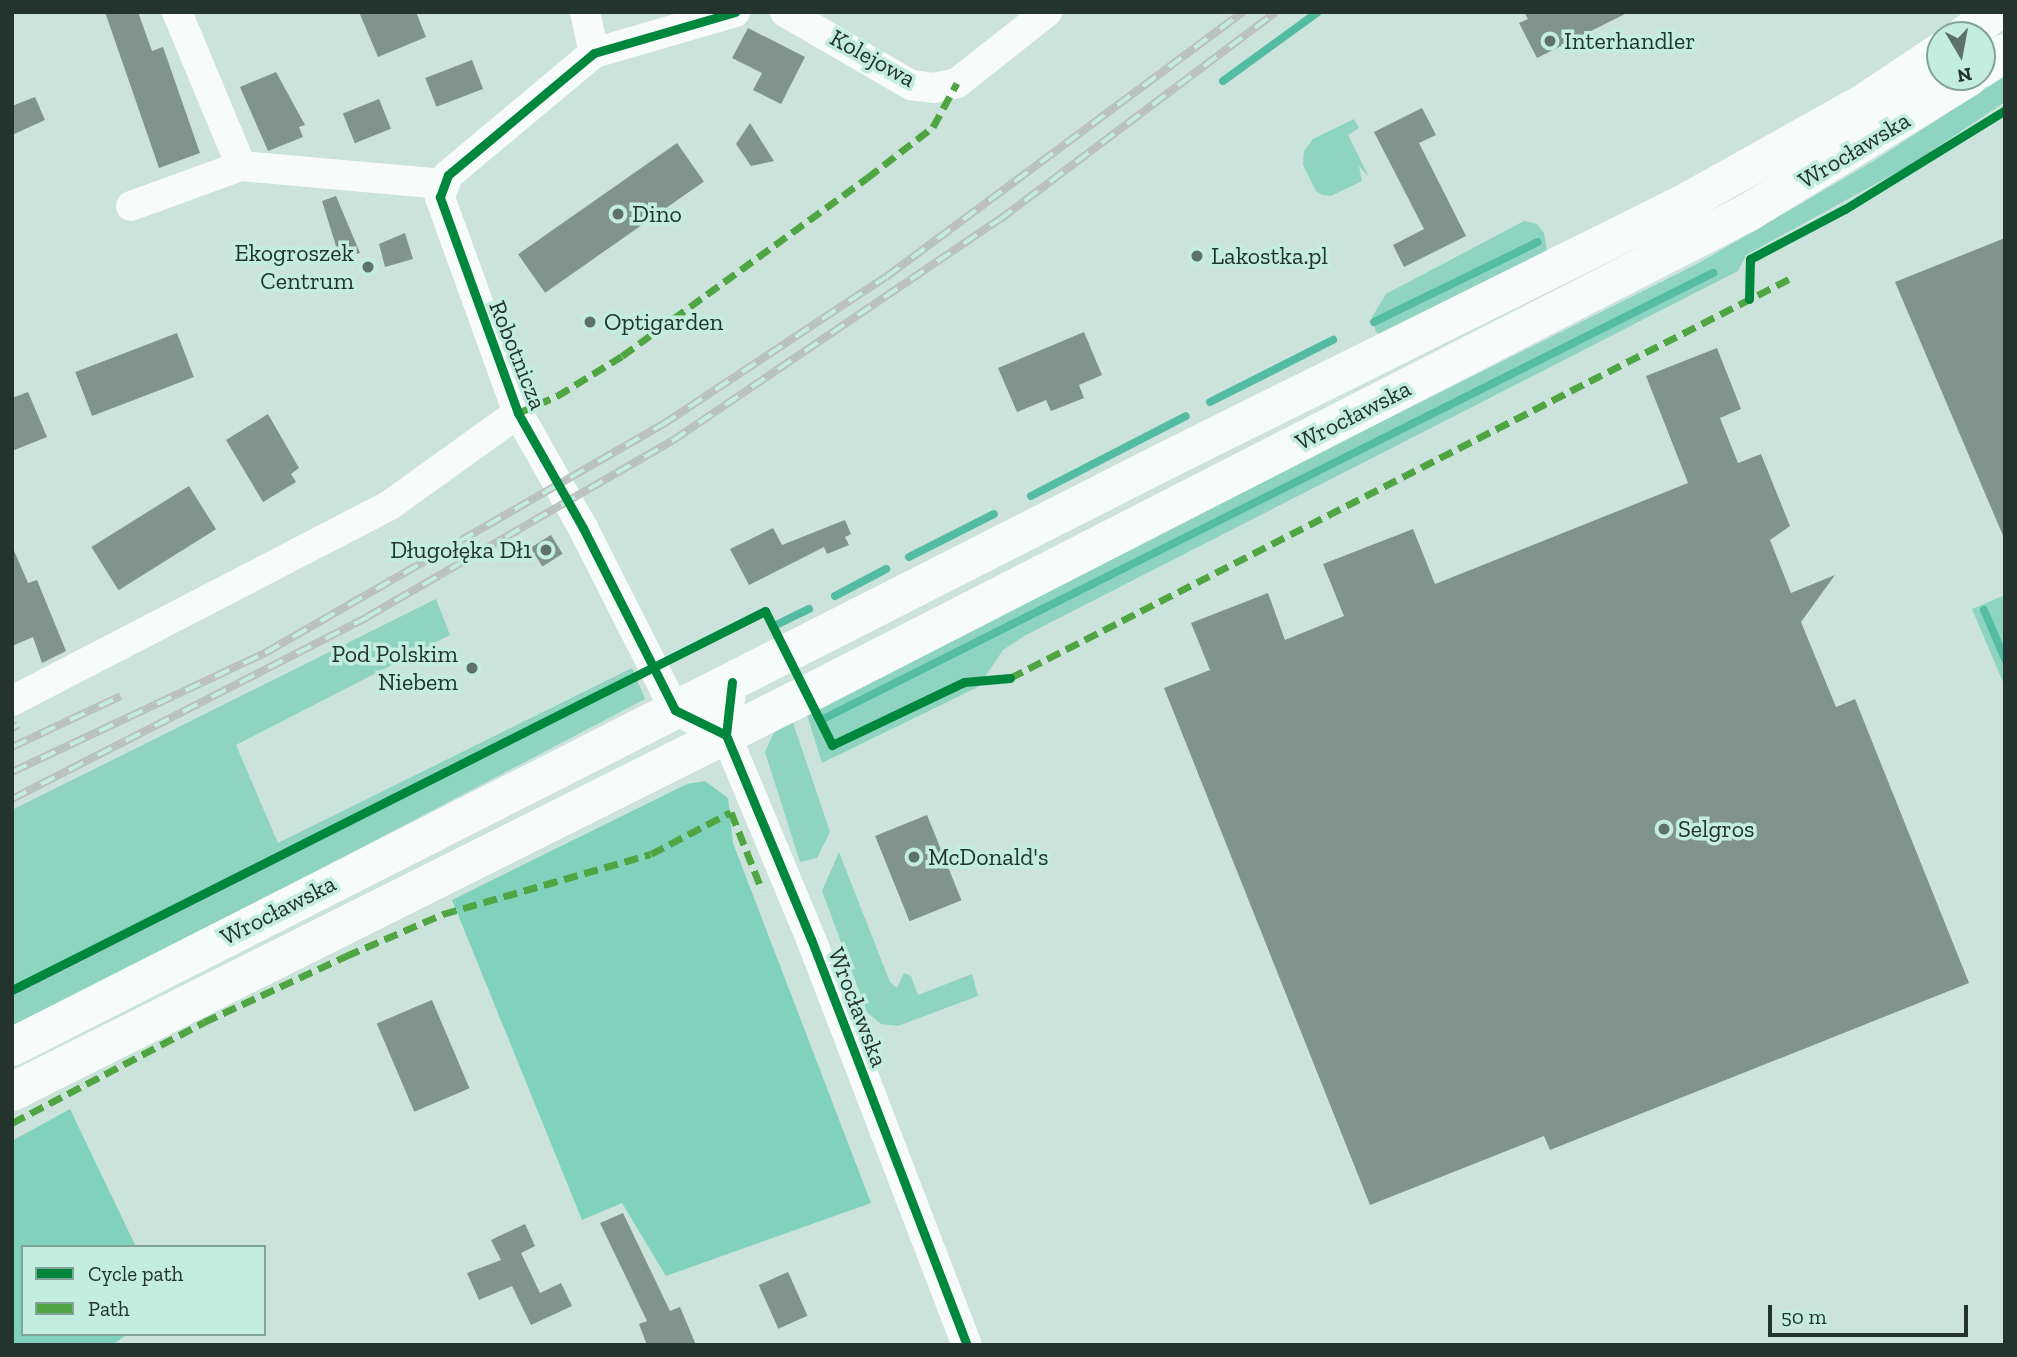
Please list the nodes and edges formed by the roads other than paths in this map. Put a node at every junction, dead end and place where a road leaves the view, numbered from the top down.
1 (177, 12) edge
2 (585, 12) edge
3 (735, 12) edge
4 (1047, 12) edge
5 (794, 15) edge
6 (594, 53) junction
7 (1926, 61) edge
8 (1946, 91) edge
9 (241, 166) junction
10 (443, 184) junction
11 (131, 206) dead end
12 (517, 413) junction
13 (732, 682) junction
14 (12, 701) edge
15 (675, 710) junction
16 (726, 734) junction
17 (12, 1047) edge
18 (12, 1092) edge
19 (967, 1345) edge

1 - 9 street
2 - 6 street
3 - 6 street
4 - 5 street, Kolejowa
6 - 10 street
7 - 13 main road, Wrocławska
8 - 16 main road, Wrocławska
9 - 10 street
9 - 11 street
10 - 12 street, Robotnicza
12 - 14 street
12 - 15 street, Robotnicza
13 - 15 main road, Wrocławska
13 - 16 street, Wrocławska
15 - 16 street
15 - 17 main road, Wrocławska
16 - 18 main road, Wrocławska
16 - 19 street, Wrocławska

